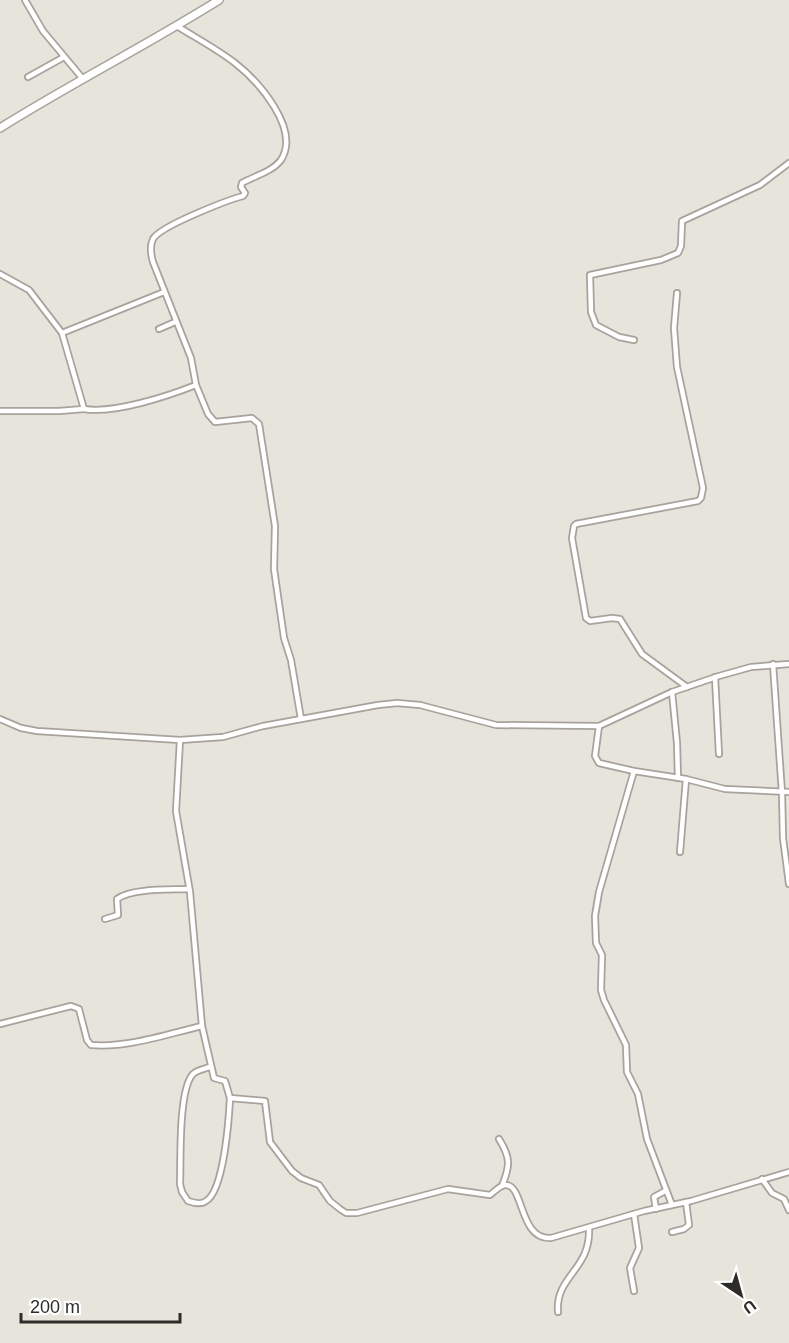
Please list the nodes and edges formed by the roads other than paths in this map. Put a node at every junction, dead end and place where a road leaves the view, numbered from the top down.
1 (25, 0) edge
2 (219, 0) edge
3 (177, 26) junction
4 (64, 57) junction
5 (28, 77) dead end
6 (83, 79) junction
7 (0, 128) edge
8 (789, 163) edge
9 (0, 274) edge
10 (164, 292) junction
11 (677, 293) dead end
12 (175, 322) junction
13 (159, 329) dead end
14 (62, 333) junction
15 (634, 340) dead end
16 (196, 385) junction
17 (84, 409) junction
18 (0, 411) edge
19 (773, 664) junction
20 (789, 664) edge
21 (715, 677) junction
22 (687, 687) junction
23 (672, 692) junction
24 (0, 719) edge
25 (301, 719) junction
26 (599, 726) junction
27 (180, 740) junction
28 (719, 754) dead end
29 (634, 771) junction
30 (678, 778) junction
31 (686, 779) junction
32 (789, 792) edge
33 (783, 793) junction
34 (680, 852) dead end
35 (789, 884) edge
36 (189, 889) junction
37 (105, 919) dead end
38 (0, 1024) edge
39 (202, 1026) junction
40 (210, 1067) junction
41 (230, 1098) junction
42 (498, 1139) dead end
43 (789, 1172) edge
44 (762, 1179) junction
45 (502, 1186) junction
46 (665, 1191) junction
47 (686, 1202) junction
48 (672, 1205) junction
49 (656, 1209) junction
50 (789, 1210) edge
51 (634, 1214) junction
52 (589, 1228) junction
53 (672, 1232) dead end
54 (634, 1291) dead end
55 (558, 1312) dead end

1 - 4 street
2 - 3 main road
3 - 6 main road
3 - 10 street
4 - 5 street
4 - 6 street
6 - 7 main road
8 - 15 street
9 - 14 street
10 - 12 street
10 - 14 street
11 - 22 street
12 - 13 street
12 - 16 street
14 - 17 street
16 - 17 street
16 - 25 street
17 - 18 street
19 - 20 street
19 - 21 street
19 - 33 street
21 - 22 street
21 - 28 street
22 - 23 street
23 - 26 street
23 - 30 street
24 - 27 street
25 - 26 street
25 - 27 street
26 - 29 street
27 - 36 street
29 - 30 street
29 - 46 street
30 - 31 street
31 - 33 street
31 - 34 street
32 - 33 street
33 - 35 street
36 - 37 street
36 - 39 street
38 - 39 street
39 - 40 street
40 - 41 street
40 - 41 street
41 - 45 street
42 - 45 street
43 - 44 street
44 - 47 street
44 - 50 street
45 - 52 street
46 - 48 street
46 - 49 street
47 - 48 street
47 - 53 street
48 - 49 street
49 - 51 street
51 - 52 street
51 - 54 street
52 - 55 street

